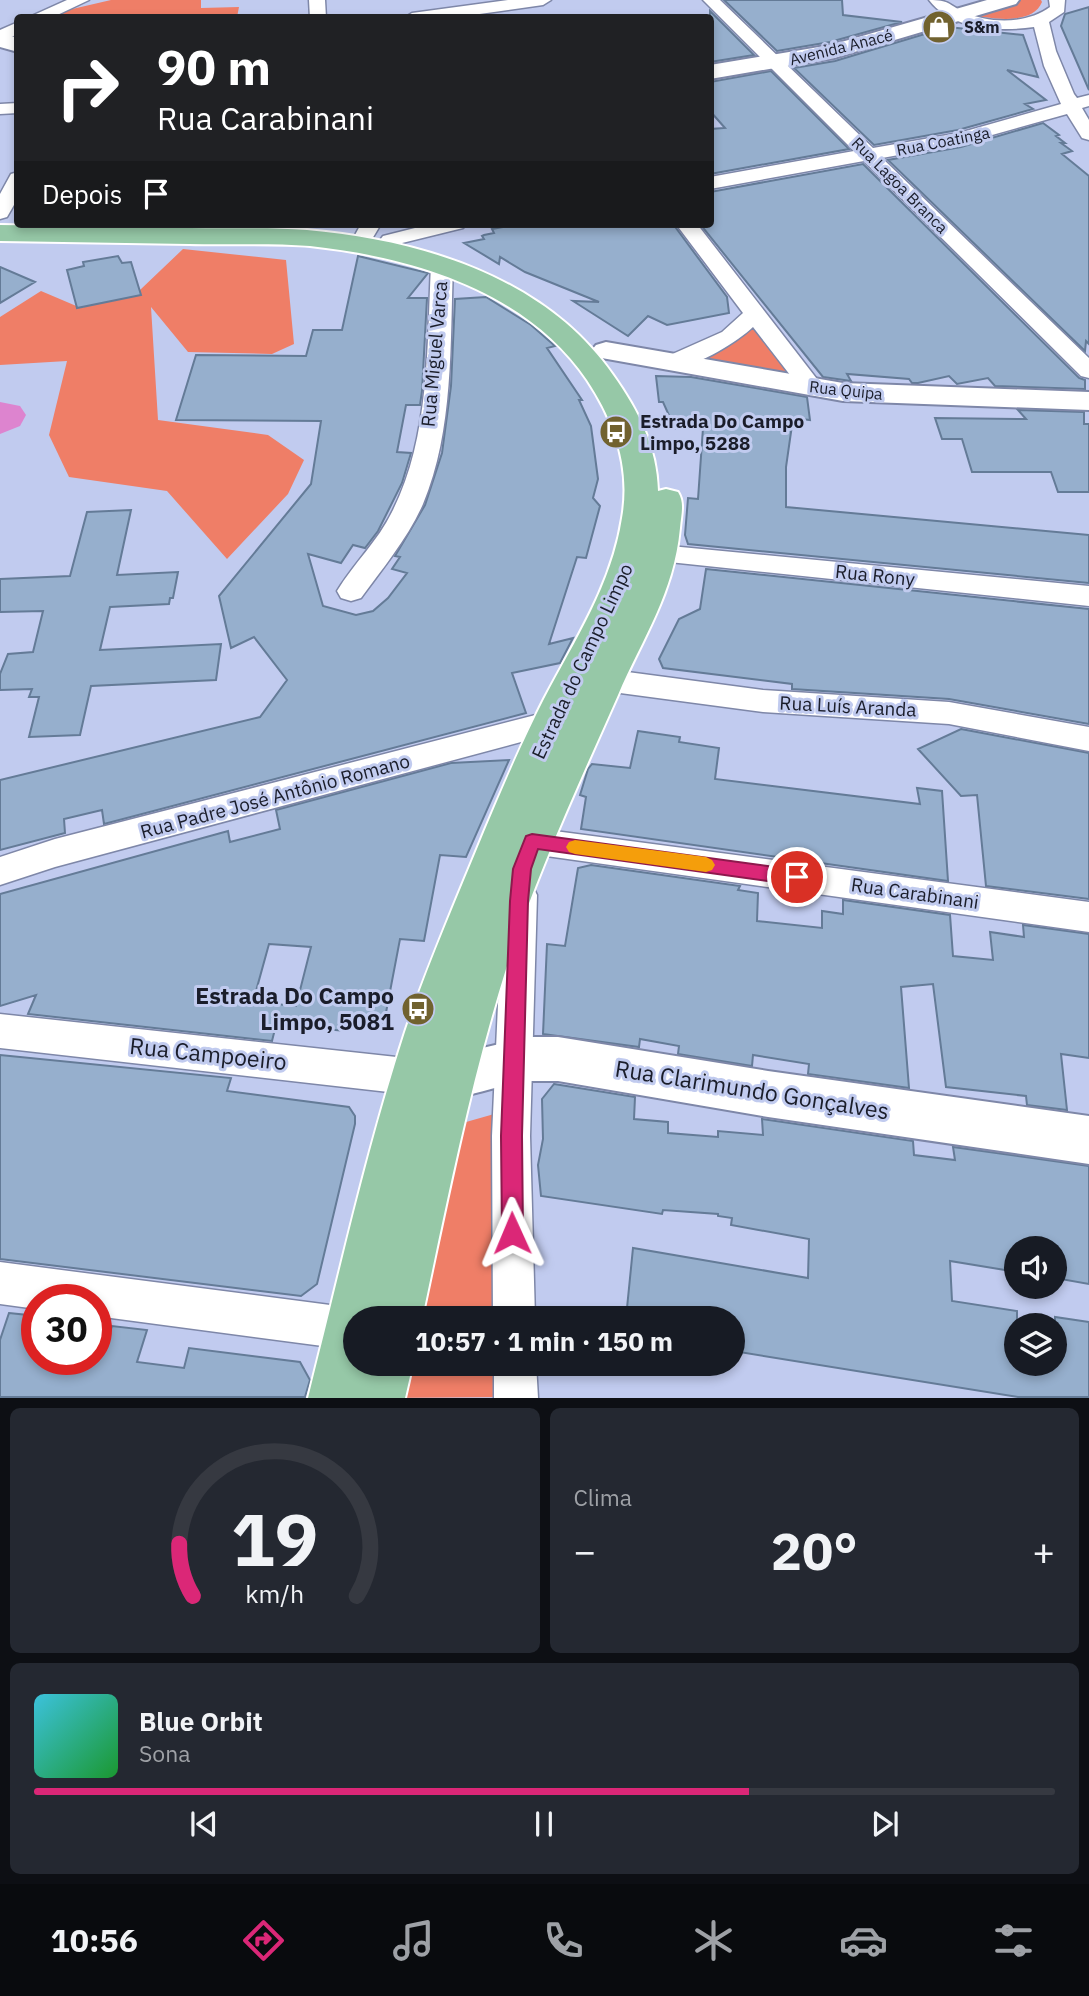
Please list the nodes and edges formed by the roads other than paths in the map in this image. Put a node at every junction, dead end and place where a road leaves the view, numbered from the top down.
1 (81, 0) edge
2 (543, 0) edge
3 (711, 0) edge
4 (988, 0) edge
5 (1009, 0) edge
6 (1057, 0) edge
7 (948, 9) edge
8 (526, 10) edge
9 (45, 14) edge
10 (469, 14) edge
11 (1041, 22) junction
12 (1015, 24) junction
13 (1044, 45) junction
14 (771, 59) junction
15 (714, 63) edge
16 (714, 71) edge
17 (1080, 103) edge
18 (1089, 134) edge
19 (869, 155) junction
20 (714, 182) edge
21 (14, 186) edge
22 (0, 213) edge
23 (308, 228) edge
24 (420, 228) edge
25 (689, 228) edge
26 (0, 233) edge
27 (375, 233) edge
28 (442, 265) junction
29 (755, 313) junction
30 (606, 351) junction
31 (677, 361) junction
32 (1089, 371) edge
33 (812, 388) junction
34 (1089, 401) edge
35 (660, 554) junction
36 (351, 591) dead end
37 (1089, 596) edge
38 (605, 680) junction
39 (551, 723) junction
40 (1089, 739) edge
41 (527, 855) junction
42 (0, 871) edge
43 (1089, 917) edge
44 (0, 1031) edge
45 (513, 1063) junction
46 (433, 1077) junction
47 (1089, 1140) edge
48 (0, 1283) edge
49 (375, 1306) edge
50 (514, 1306) edge
51 (343, 1327) edge
52 (347, 1376) edge
53 (374, 1376) edge
54 (515, 1376) edge
55 (336, 1398) edge
56 (377, 1398) edge
57 (516, 1398) edge

1 - 9 street
2 - 8 street
3 - 14 street, Rua Lagoa Branca
4 - 7 street, Avenida Anacé
5 - 7 street, Avenida Anacé
6 - 11 street
7 - 12 street
7 - 14 street, Avenida Anacé
8 - 10 street
11 - 12 street
11 - 13 street
12 - 13 street
13 - 17 street
14 - 15 street, Avenida Anacé
14 - 16 street, Avenida Anacé
14 - 19 street, Rua Lagoa Branca
17 - 18 street
17 - 19 street, Rua Coatinga
19 - 20 street, Rua Coatinga
19 - 32 street, Rua Lagoa Branca
21 - 22 street
23 - 27 main road, Estrada do Campo Limpo
24 - 27 street
25 - 29 street
26 - 28 main road, Estrada do Campo Limpo
27 - 30 main road, Estrada do Campo Limpo
28 - 36 street, Rua Miguel Varca
28 - 39 main road, Estrada do Campo Limpo
29 - 31 street
29 - 33 street
30 - 31 street, Rua Quipa
30 - 35 main road, Estrada do Campo Limpo
31 - 33 street, Rua Quipa
33 - 34 street, Rua Quipa
35 - 37 street, Rua Rony
35 - 38 main road, Estrada do Campo Limpo
38 - 40 street, Rua Luís Aranda
38 - 41 main road, Estrada do Campo Limpo
39 - 42 street, Rua Padre José Antônio Romano
39 - 46 main road, Estrada do Campo Limpo
41 - 43 street, Rua Carabinani
41 - 45 street
41 - 46 main road, Estrada do Campo Limpo
44 - 46 street, Rua Campoeiro
45 - 46 street, Rua Clarimundo Gonçalves
45 - 47 street, Rua Clarimundo Gonçalves
45 - 50 street
46 - 49 main road, Estrada do Campo Limpo
48 - 51 street
52 - 55 main road, Estrada do Campo Limpo
53 - 56 main road, Estrada do Campo Limpo
54 - 57 street

